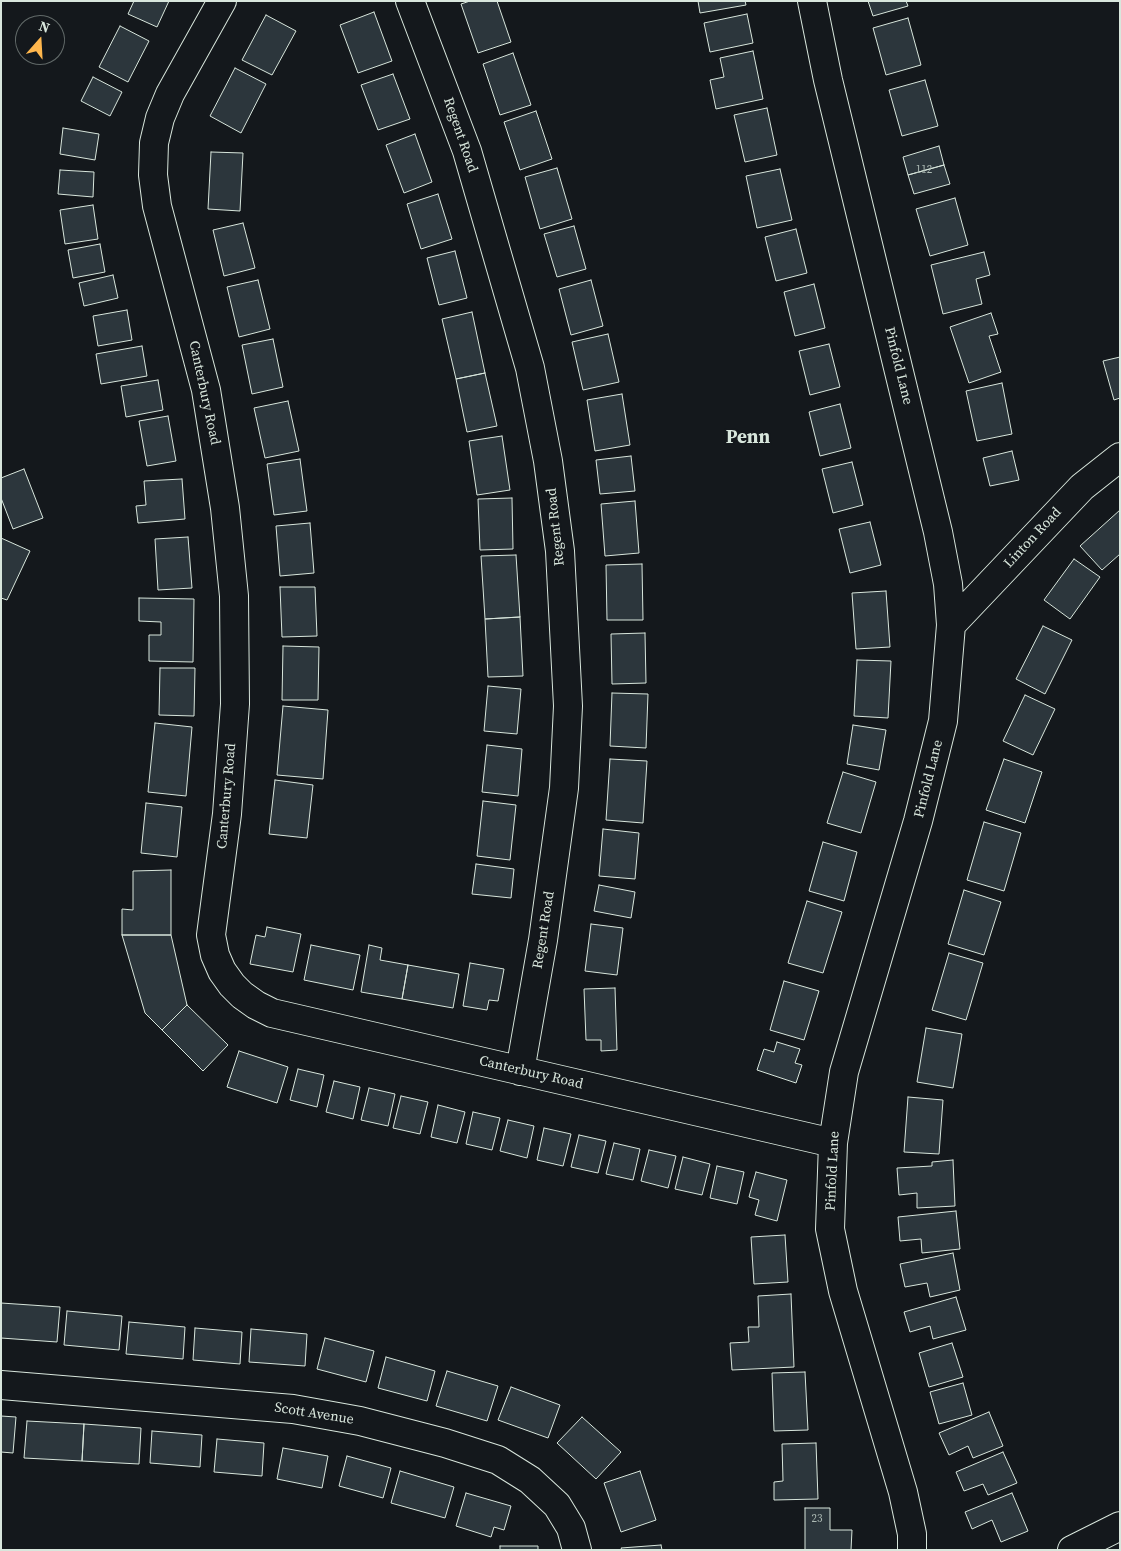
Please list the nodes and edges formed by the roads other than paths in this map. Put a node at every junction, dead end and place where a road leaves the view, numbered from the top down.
1 (222, 1) edge
2 (410, 1) edge
3 (812, 1) edge
4 (1120, 457) edge
5 (951, 625) junction
6 (520, 1071) junction
7 (833, 1143) junction
8 (1, 1386) edge
9 (1120, 1526) edge
10 (576, 1550) edge
11 (912, 1550) edge
12 (1072, 1550) edge

1 - 6 street, Canterbury Road
2 - 6 street, Regent Road
3 - 5 street, Pinfold Lane
4 - 5 street, Linton Road
5 - 7 street, Pinfold Lane
6 - 7 street, Canterbury Road
7 - 11 street, Pinfold Lane
8 - 10 street, Scott Avenue
9 - 12 street

